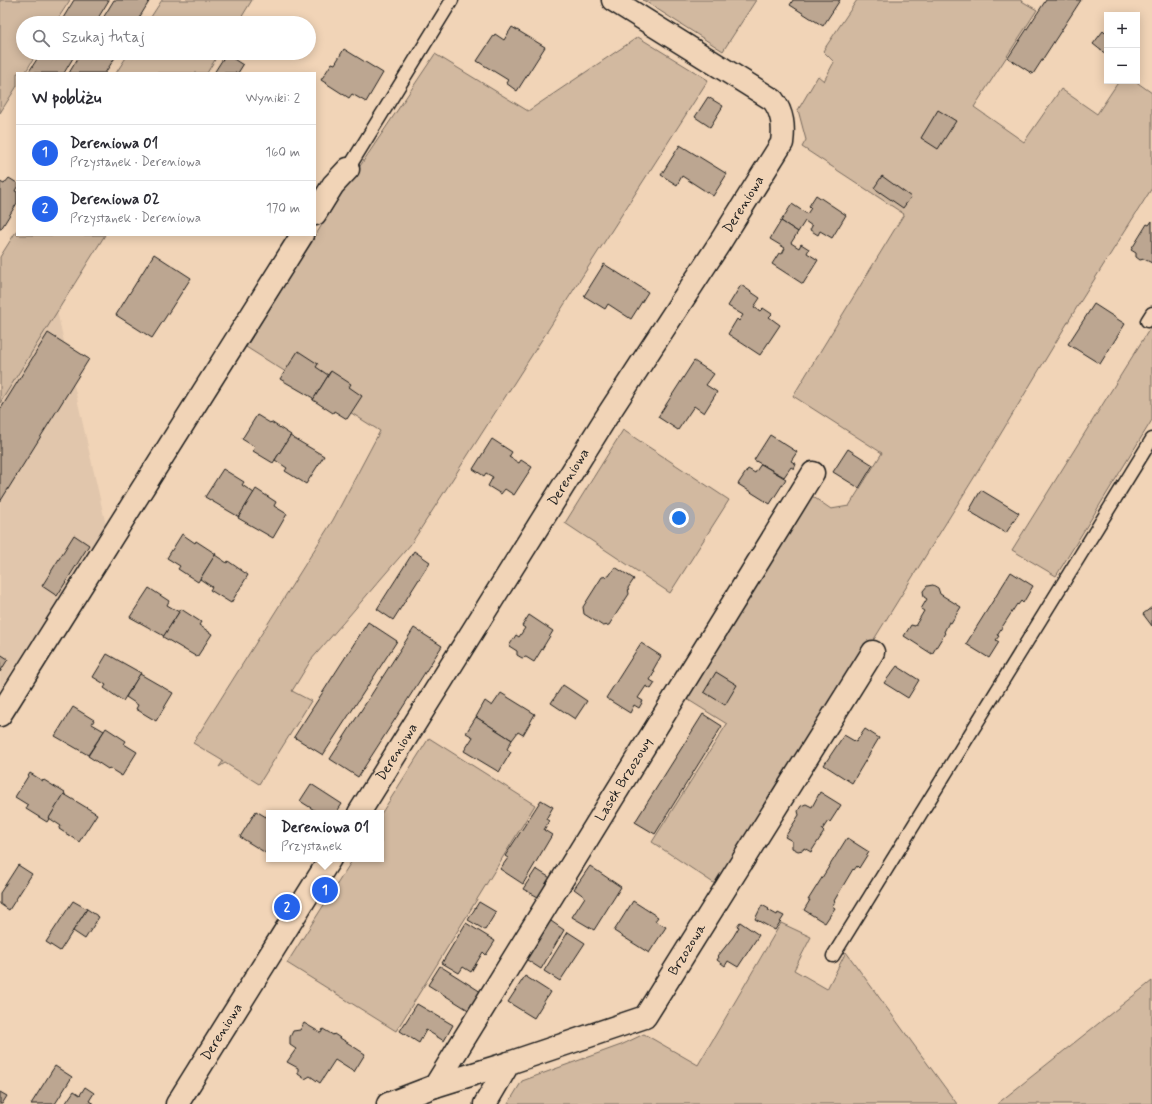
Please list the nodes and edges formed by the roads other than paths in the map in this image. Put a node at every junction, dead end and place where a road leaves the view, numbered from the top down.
1 (452, 0) edge
2 (614, 0) edge
3 (348, 169) joint
4 (316, 212) edge
5 (301, 236) edge
6 (1152, 439) edge
7 (813, 473) dead end
8 (873, 652) dead end
9 (0, 715) edge
10 (361, 810) edge
11 (328, 862) edge
12 (833, 956) dead end
13 (509, 1063) junction
14 (435, 1086) junction
15 (177, 1104) edge
16 (388, 1104) edge
17 (485, 1104) edge

1 - 3 lane
2 - 10 street, Dereniowa
3 - 4 street
5 - 9 street
6 - 12 lane
7 - 14 street, Lasek Brzozowy
8 - 13 street, Brzozowa
11 - 15 street, Dereniowa
13 - 14 street, Brzozowa
13 - 17 street
14 - 16 street, Brzozowa

